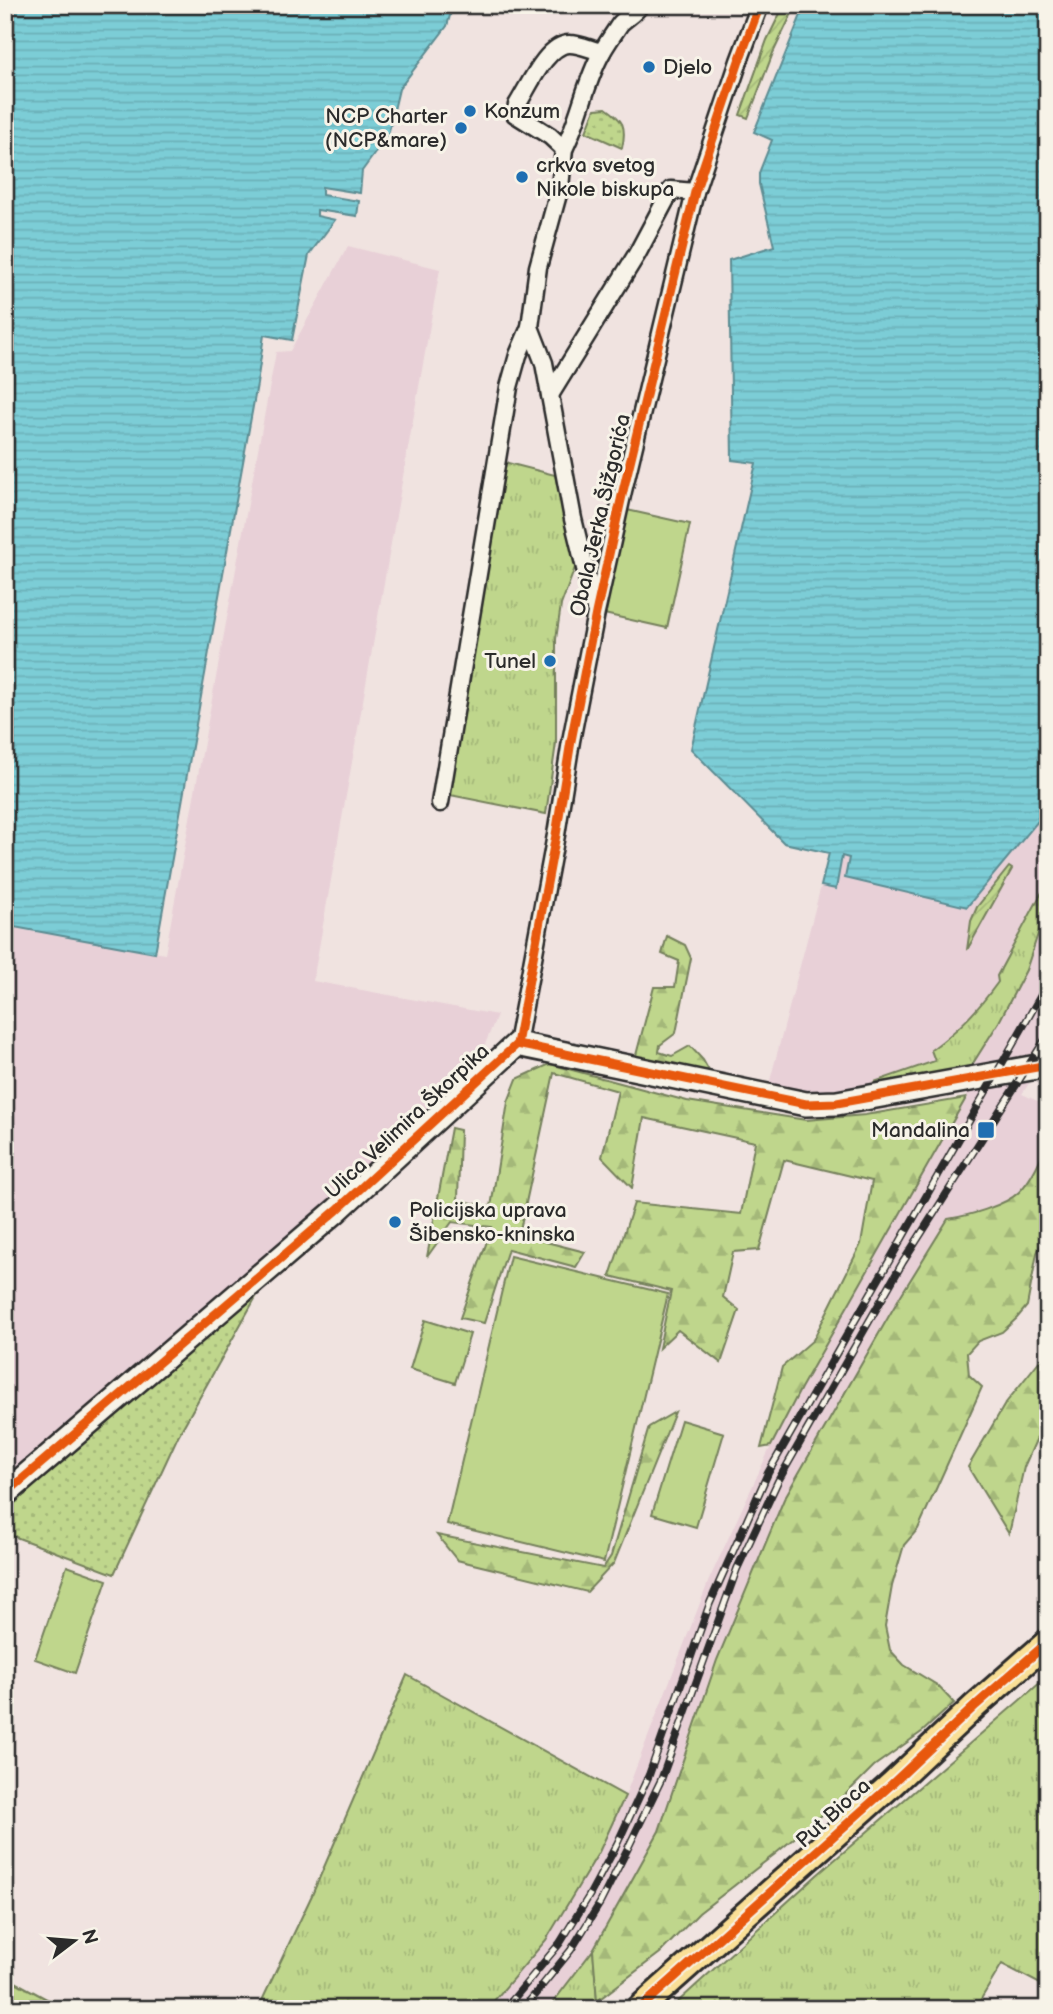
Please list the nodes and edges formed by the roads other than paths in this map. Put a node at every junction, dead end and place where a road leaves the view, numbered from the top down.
1 (639, 5) edge
2 (761, 5) edge
3 (602, 52) junction
4 (564, 149) junction
5 (695, 192) junction
6 (530, 327) junction
7 (550, 395) junction
8 (596, 613) junction
9 (440, 803) dead end
10 (517, 1044) junction
11 (1048, 1065) edge
12 (5, 1494) edge
13 (1048, 1642) edge
14 (639, 2009) edge

1 - 3 street
2 - 5 street, Obala Jerka Šižgorića
3 - 4 street
3 - 4 street
4 - 6 street
5 - 7 street
5 - 8 street, Obala Jerka Šižgorića
6 - 7 street
6 - 9 street
7 - 8 street
8 - 10 street, Obala Jerka Šižgorića
10 - 11 street, Ulica Velimira Škorpika
10 - 12 street, Ulica Velimira Škorpika
13 - 14 main road, Put Bioca

